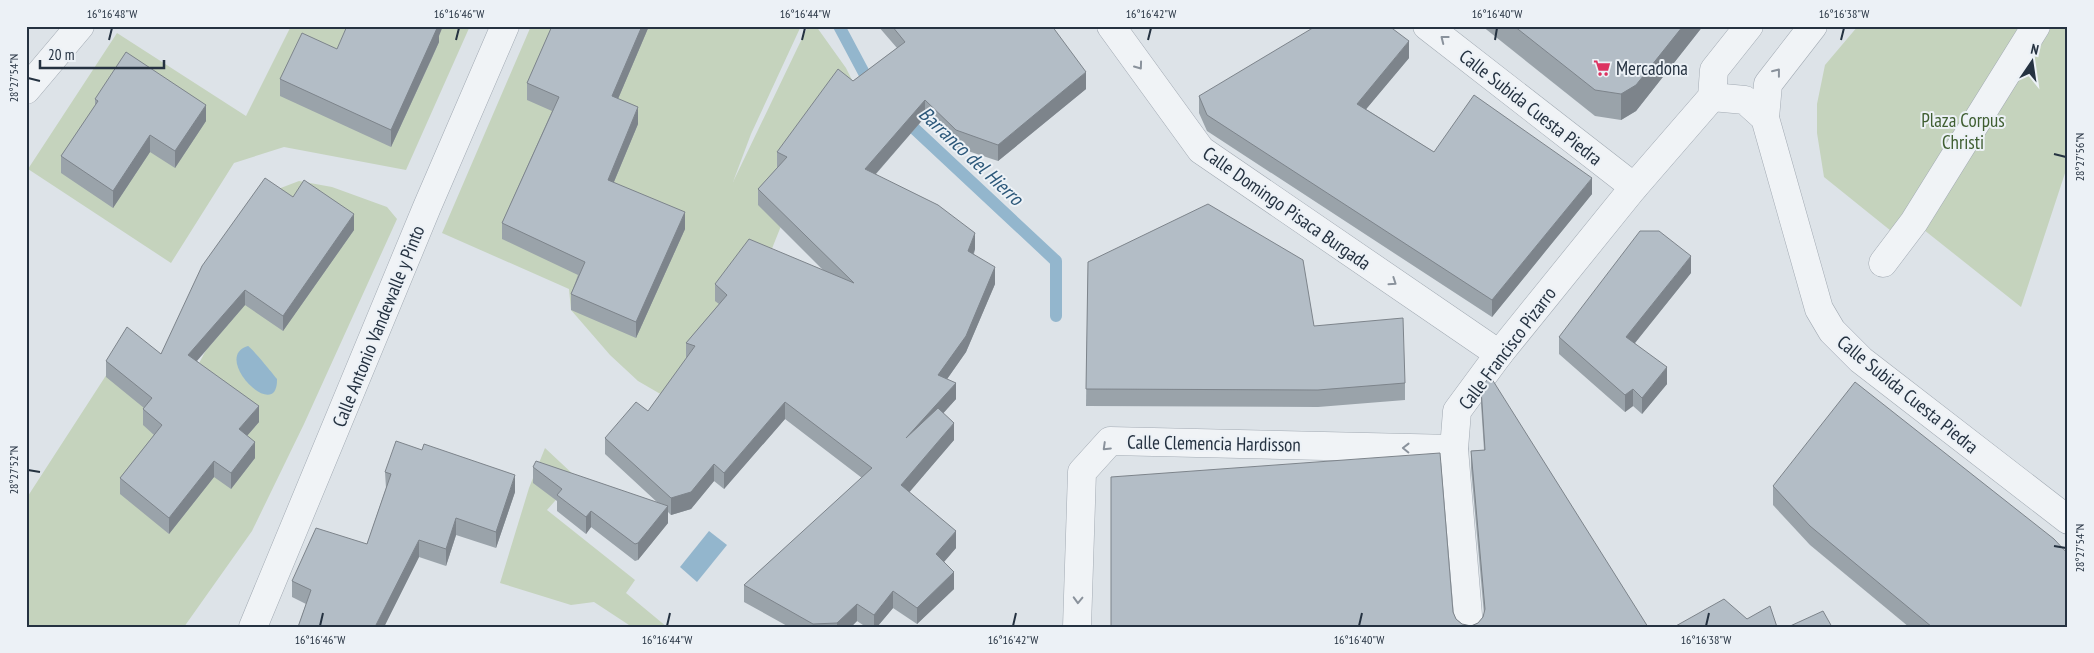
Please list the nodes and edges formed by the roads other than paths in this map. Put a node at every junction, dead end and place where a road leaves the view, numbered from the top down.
1 (80, 26) edge
2 (505, 26) edge
3 (1110, 26) edge
4 (1427, 26) edge
5 (1749, 26) edge
6 (1813, 26) edge
7 (2036, 26) edge
8 (26, 90) edge
9 (1712, 97) junction
10 (1764, 118) junction
11 (1634, 187) junction
12 (1883, 263) dead end
13 (1499, 354) junction
14 (1454, 449) junction
15 (2068, 520) edge
16 (269, 590) junction
17 (232, 627) edge
18 (253, 627) edge
19 (1077, 627) edge
20 (1469, 627) edge

1 - 8 street
2 - 16 street, Calle Antonio Vandewalle y Pinto
3 -> 13 street, Calle Domingo Pisaca Burgada
11 -> 4 street, Calle Subida Cuesta Piedra
5 - 9 street
10 -> 6 street
7 - 12 street
9 - 10 street
9 - 11 street, Calle Francisco Pizarro
10 - 15 street, Calle Subida Cuesta Piedra
11 - 13 street, Calle Francisco Pizarro
13 - 14 street, Calle Francisco Pizarro
14 -> 19 street, Calle Clemencia Hardisson
14 - 20 street, Calle Francisco Pizarro
16 - 17 street
16 - 18 street, Calle Antonio Vandewalle y Pinto

